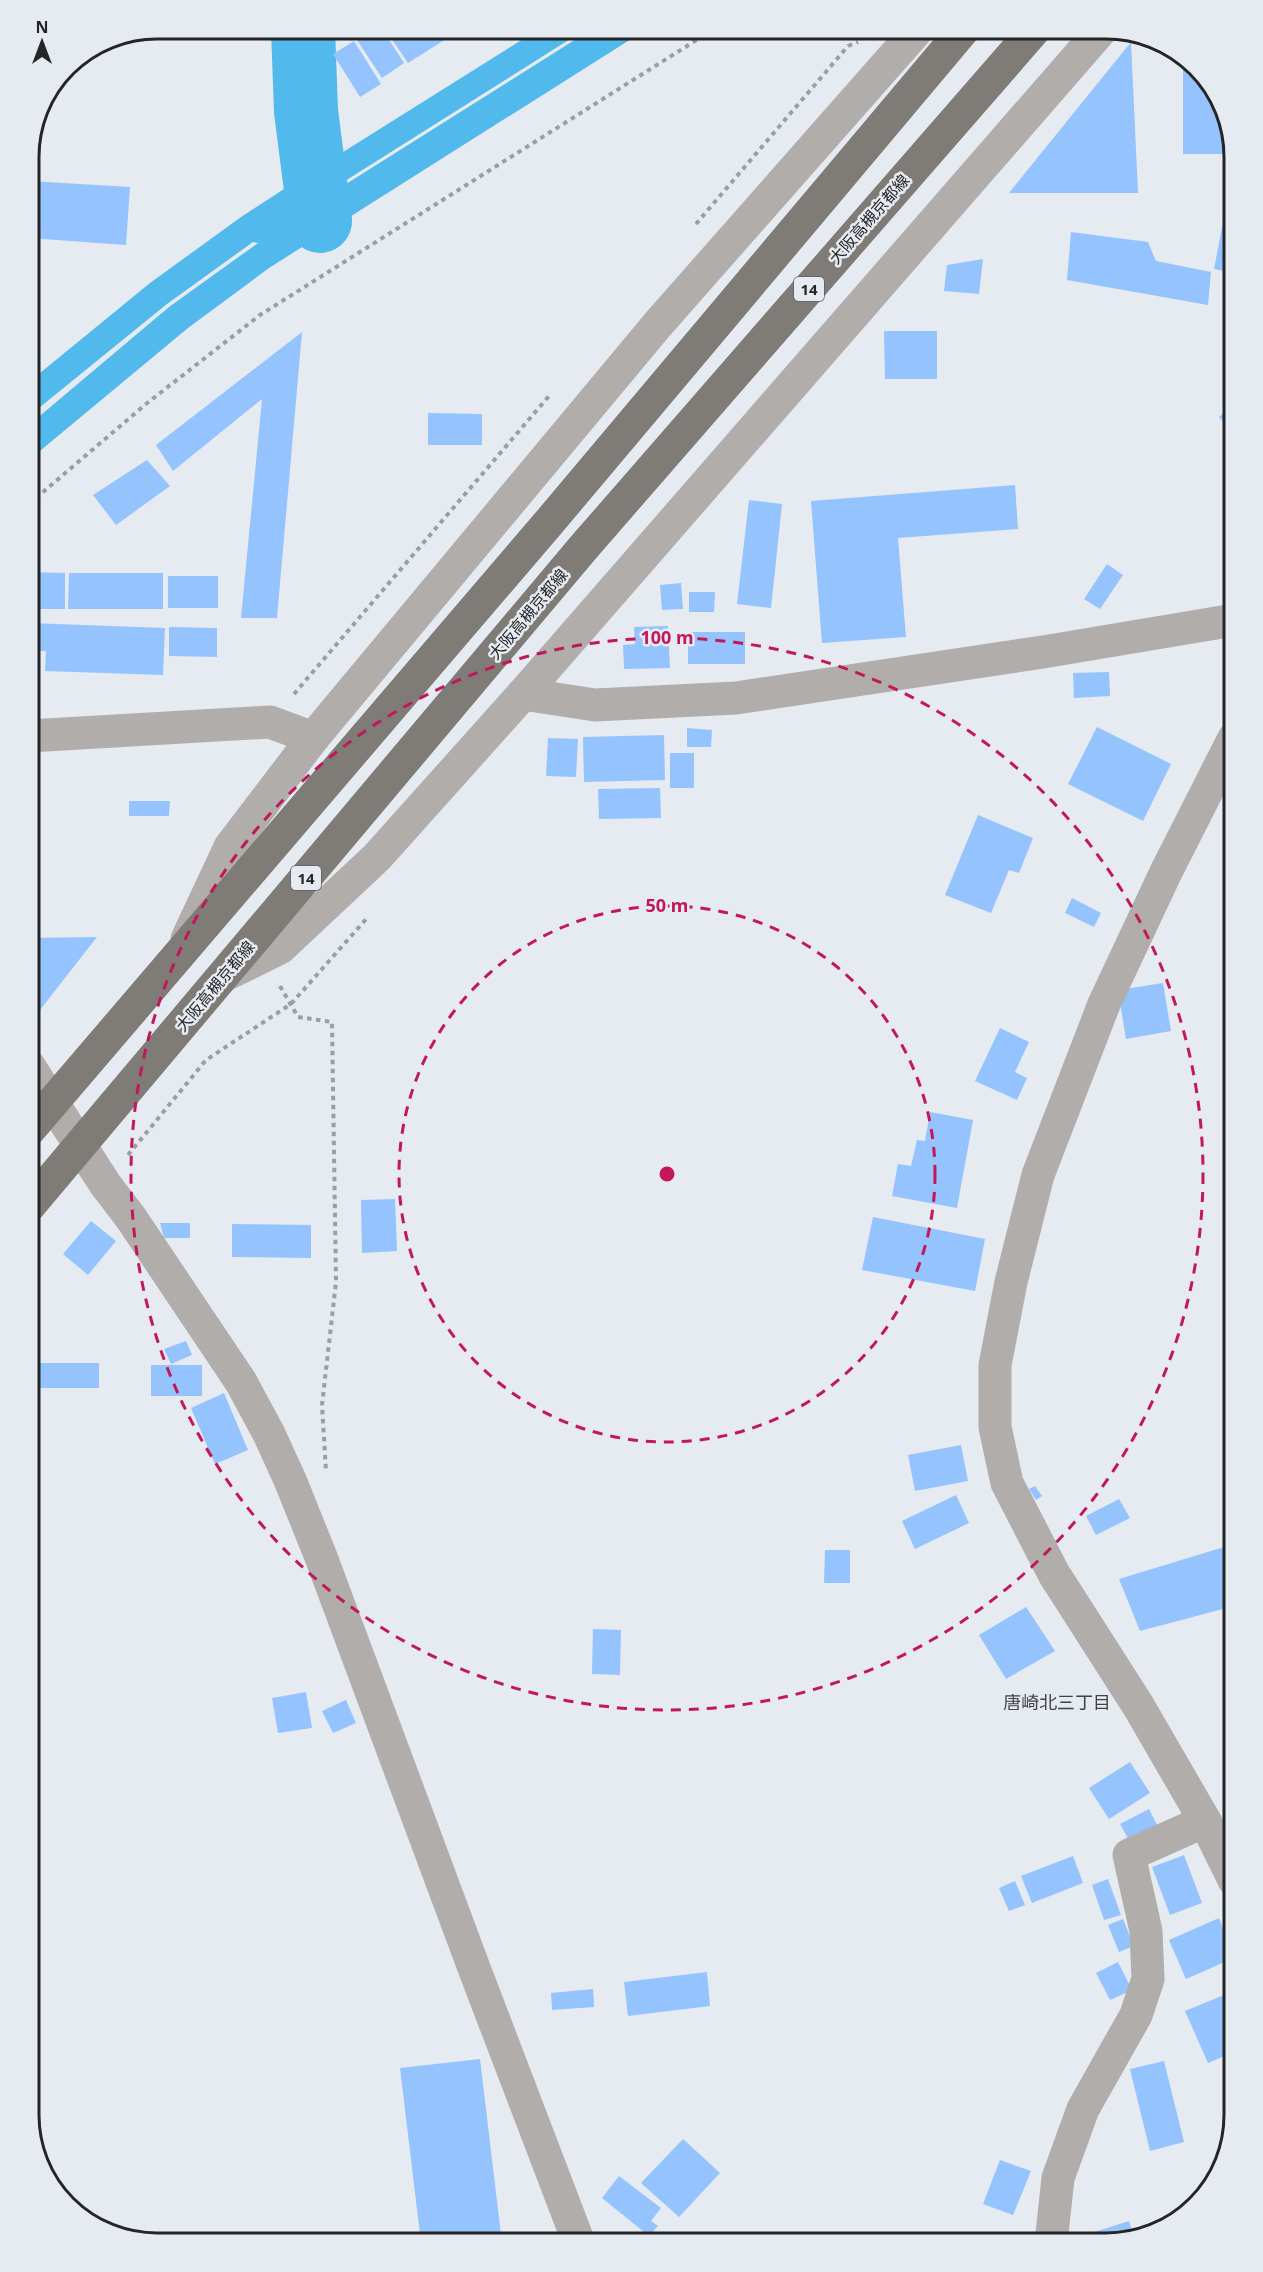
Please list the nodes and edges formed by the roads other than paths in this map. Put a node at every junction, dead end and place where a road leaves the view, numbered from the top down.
1 (909, 39) edge
2 (956, 39) edge
3 (1026, 39) edge
4 (1067, 39) edge
5 (1093, 39) edge
6 (1071, 64) junction
7 (1224, 622) edge
8 (523, 694) junction
9 (39, 735) edge
10 (313, 738) junction
11 (1224, 758) edge
12 (181, 951) junction
13 (225, 975) junction
14 (39, 1083) edge
15 (51, 1103) junction
16 (39, 1118) edge
17 (81, 1145) junction
18 (39, 1194) edge
19 (1204, 1821) junction
20 (1224, 1860) edge
21 (575, 2233) edge
22 (1052, 2233) edge

1 - 10 street
2 - 12 main road
3 - 13 main road, 大阪高槻京都線 / 14
4 - 6 street
5 - 6 street
6 - 8 street
7 - 8 street
8 - 13 street
9 - 10 street
10 - 12 street
11 - 19 street
12 - 15 main road
13 - 17 main road, 大阪高槻京都線 / 14
14 - 15 street
15 - 16 main road
15 - 17 street
17 - 18 main road, 大阪高槻京都線 / 14
17 - 21 street
19 - 20 street
19 - 22 street

